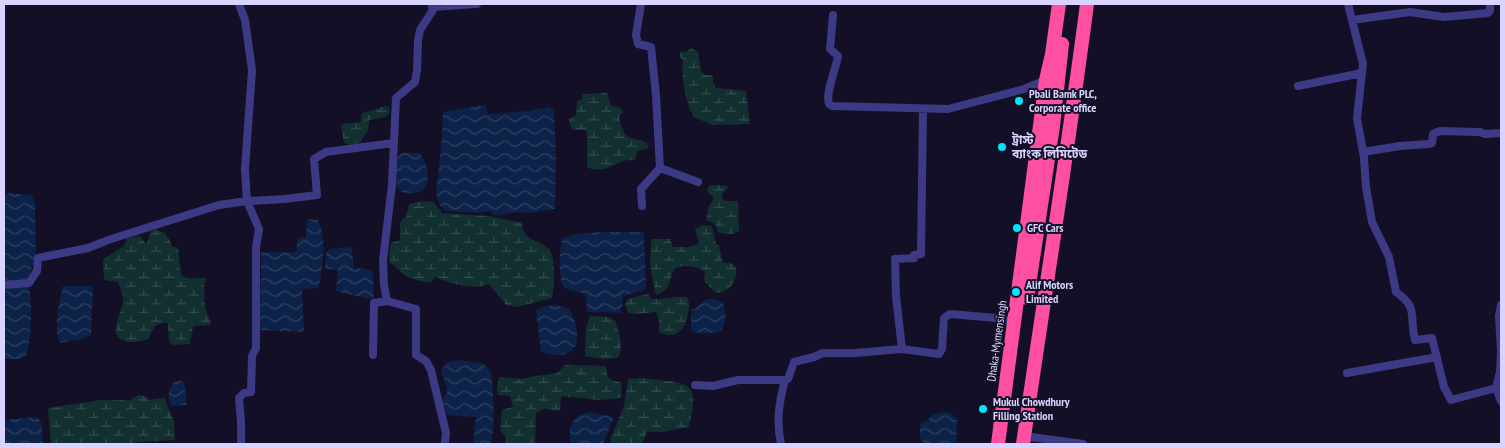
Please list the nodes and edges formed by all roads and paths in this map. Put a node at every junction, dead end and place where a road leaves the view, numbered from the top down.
1 (239, 4) edge
2 (477, 4) edge
3 (641, 4) edge
4 (1087, 4) edge
5 (1348, 4) edge
6 (1490, 4) edge
7 (432, 6) edge
8 (1064, 7) edge
9 (833, 15) dead end
10 (1352, 20) junction
11 (1064, 29) junction
12 (1052, 54) junction
13 (1362, 74) junction
14 (1046, 80) junction
15 (1298, 86) dead end
16 (923, 109) junction
17 (1501, 133) edge
18 (393, 143) junction
19 (1363, 152) junction
20 (660, 168) junction
21 (698, 182) dead end
22 (247, 201) junction
23 (642, 206) dead end
24 (4, 285) edge
25 (387, 301) junction
26 (1501, 305) edge
27 (1015, 322) junction
28 (902, 349) junction
29 (373, 355) dead end
30 (1436, 357) junction
31 (1347, 373) dead end
32 (785, 380) junction
33 (695, 385) dead end
34 (1496, 388) junction
35 (1501, 401) edge
36 (1023, 440) edge
37 (241, 444) edge
38 (445, 444) edge
39 (781, 444) edge
40 (998, 444) edge
41 (1006, 444) edge
42 (1084, 444) edge

1 - 22 street
2 - 7 street
3 - 20 street
4 - 36 highway
5 - 10 street
6 - 10 street
7 - 18 street
8 - 11 highway
8 - 12 highway, Dhaka-Mymensingh
9 - 16 street
10 - 13 street
11 - 12 highway
11 - 41 highway
12 - 14 highway, Dhaka-Mymensingh
13 - 15 street
13 - 19 street
14 - 16 street
14 - 27 highway, Dhaka-Mymensingh
16 - 28 street
17 - 19 street
18 - 22 street
18 - 25 street
19 - 30 street
20 - 21 street
20 - 23 street
22 - 24 street
22 - 37 street
25 - 29 street
25 - 38 street
26 - 34 street
27 - 28 street
27 - 40 highway, Dhaka-Mymensingh
28 - 32 street
30 - 31 street
30 - 34 street
32 - 33 street
32 - 39 street
34 - 35 street
36 - 42 street

